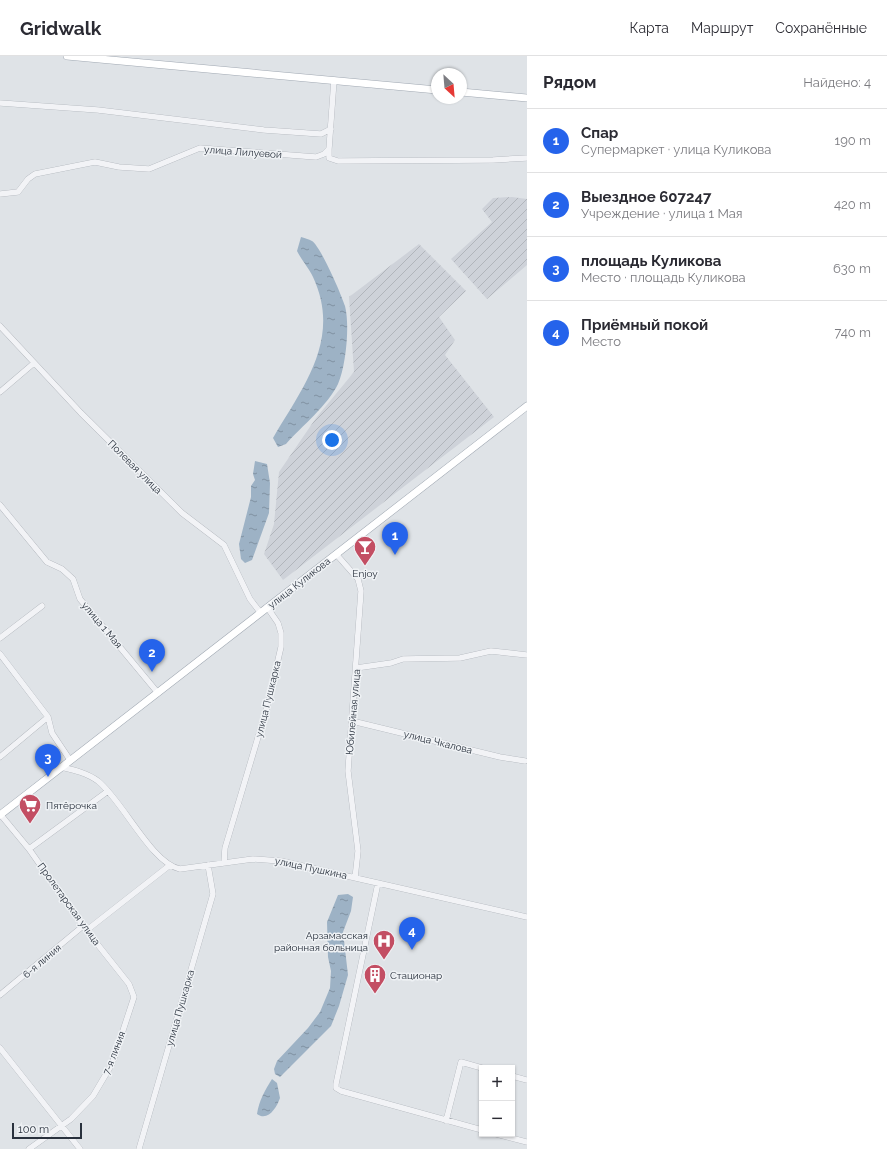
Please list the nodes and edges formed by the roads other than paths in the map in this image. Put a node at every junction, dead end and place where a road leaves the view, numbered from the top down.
1 (67, 56) edge
2 (334, 80) junction
3 (431, 89) edge
4 (467, 93) edge
5 (527, 98) edge
6 (0, 103) edge
7 (331, 130) junction
8 (329, 149) junction
9 (527, 158) edge
10 (0, 194) edge
11 (0, 326) edge
12 (34, 363) junction
13 (0, 392) edge
14 (527, 406) edge
15 (0, 505) edge
16 (336, 554) junction
17 (42, 606) dead end
18 (267, 607) junction
19 (260, 612) junction
20 (0, 638) edge
21 (0, 654) edge
22 (527, 654) edge
23 (356, 668) junction
24 (158, 693) junction
25 (48, 717) junction
26 (352, 721) junction
27 (0, 757) edge
28 (70, 760) junction
29 (525, 761) dead end
30 (61, 767) junction
31 (108, 791) junction
32 (0, 815) edge
33 (28, 849) junction
34 (224, 862) junction
35 (170, 865) junction
36 (208, 865) junction
37 (355, 878) junction
38 (378, 883) junction
39 (527, 917) edge
40 (85, 928) junction
41 (0, 996) edge
42 (134, 996) joint
43 (0, 1048) edge
44 (479, 1067) edge
45 (515, 1077) edge
46 (527, 1080) edge
47 (446, 1121) junction
48 (61, 1126) junction
49 (479, 1129) edge
50 (508, 1137) edge
51 (527, 1142) edge
52 (28, 1149) edge
53 (80, 1149) edge
54 (139, 1149) edge

1 - 2 main road
2 - 3 main road
2 - 7 street
4 - 5 main road
6 - 7 street
7 - 8 street
8 - 9 street
8 - 10 street, улица Лилуевой
11 - 12 street, Полевая улица
12 - 13 street
12 - 19 street, Полевая улица
14 - 16 main road, улица Куликова
15 - 24 street, улица 1 Мая
16 - 18 main road, улица Куликова
16 - 23 street, Юбилейная улица
17 - 20 street
18 - 19 main road, улица Куликова
18 - 34 street, улица Пушкарка
19 - 24 main road, улица Куликова
21 - 25 street
22 - 23 street
23 - 26 street, Юбилейная улица
24 - 28 main road, улица Куликова
25 - 27 street
25 - 28 street
26 - 29 street, улица Чкалова
26 - 37 street, Юбилейная улица
28 - 30 main road, улица Куликова
30 - 31 street
30 - 32 main road, улица Куликова
31 - 33 street
31 - 35 street
32 - 33 street, Пролетарская улица
33 - 40 street, Пролетарская улица
34 - 36 street, улица Пушкина
34 - 37 street, улица Пушкина
35 - 36 street, улица Пушкина
35 - 40 street, 6-я линия
36 - 54 street, улица Пушкарка
37 - 38 street, улица Пушкина
38 - 39 street, улица Пушкина
38 - 47 street
40 - 41 street, 6-я линия
40 - 42 street, Пролетарская улица
42 - 48 street, 7-я линия
43 - 48 street
44 - 47 street
45 - 46 street
47 - 49 street
48 - 52 street, 7-я линия
48 - 53 street
50 - 51 street

